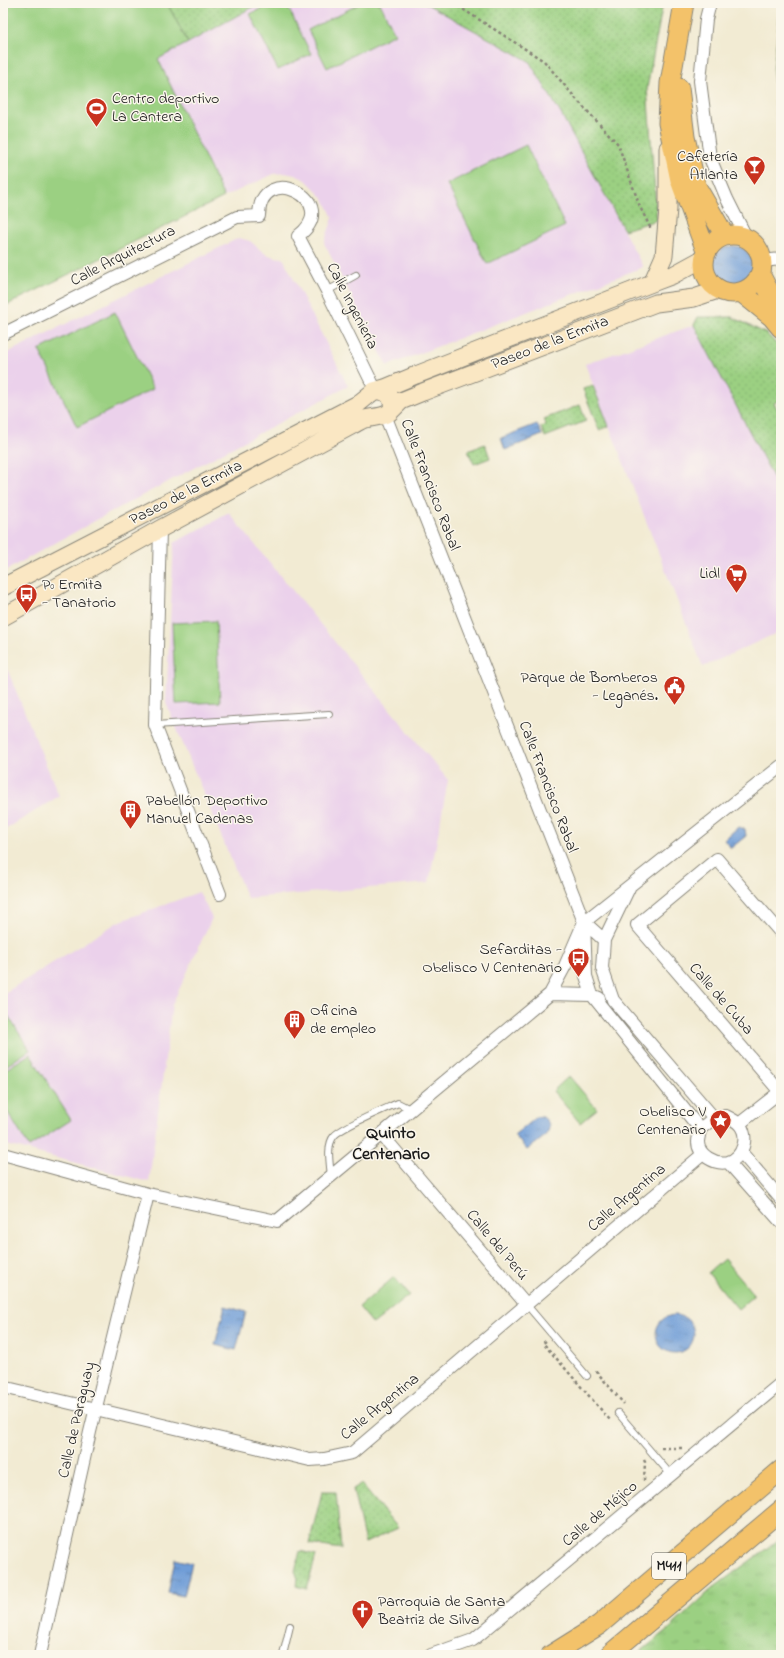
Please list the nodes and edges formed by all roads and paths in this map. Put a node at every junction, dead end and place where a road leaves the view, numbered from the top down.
1 (453, 3) edge
2 (684, 3) edge
3 (710, 3) edge
4 (674, 57) junction
5 (668, 123) junction
6 (260, 216) joint
7 (725, 236) junction
8 (747, 239) junction
9 (705, 254) junction
10 (664, 256) junction
11 (781, 259) edge
12 (761, 268) junction
13 (356, 276) dead end
14 (652, 283) junction
15 (718, 290) junction
16 (327, 291) junction
17 (741, 292) junction
18 (781, 307) edge
19 (781, 328) edge
20 (3, 334) edge
21 (374, 393) junction
22 (384, 415) junction
23 (160, 529) junction
24 (3, 587) edge
25 (3, 617) edge
26 (329, 714) dead end
27 (155, 725) junction
28 (781, 766) edge
29 (631, 885) junction
30 (220, 894) dead end
31 (584, 922) junction
32 (781, 933) edge
33 (604, 940) junction
34 (550, 994) junction
35 (592, 996) junction
36 (617, 1004) junction
37 (781, 1092) edge
38 (412, 1110) junction
39 (714, 1118) junction
40 (740, 1124) junction
41 (700, 1129) junction
42 (382, 1135) junction
43 (741, 1152) junction
44 (3, 1154) edge
45 (703, 1154) junction
46 (728, 1162) junction
47 (331, 1177) junction
48 (148, 1194) junction
49 (781, 1199) edge
50 (781, 1222) edge
51 (526, 1304) junction
52 (552, 1335) junction
53 (594, 1368) dead end
54 (587, 1376) dead end
55 (781, 1383) edge
56 (3, 1387) edge
57 (627, 1407) dead end
58 (96, 1408) junction
59 (618, 1413) dead end
60 (610, 1421) dead end
61 (656, 1442) dead end
62 (684, 1448) dead end
63 (640, 1456) dead end
64 (781, 1470) edge
65 (671, 1475) junction
66 (644, 1483) dead end
67 (781, 1510) edge
68 (290, 1626) dead end
69 (40, 1655) edge
70 (283, 1655) edge
71 (431, 1655) edge
72 (551, 1655) edge
73 (609, 1655) edge

1 - 10 path
2 - 4 main road
3 - 8 street
4 - 5 main road
4 - 7 main road
5 - 9 main road
5 - 10 main road
6 - 16 street, Calle Ingeniería
6 - 20 street, Calle Arquitectura
7 - 8 main road
7 - 9 main road
8 - 12 main road
9 - 14 main road, Paseo de la Ermita
9 - 15 main road
10 - 14 main road
11 - 12 street
12 - 17 main road
12 - 18 main road
13 - 16 lane
14 - 21 main road, Paseo de la Ermita
15 - 17 main road
15 - 22 main road, Paseo de la Ermita
16 - 21 street, Calle Ingeniería
17 - 19 main road
21 - 22 main road
21 - 24 main road, Paseo de la Ermita
22 - 23 main road, Paseo de la Ermita
22 - 31 street, Calle Francisco Rabal
23 - 25 main road, Paseo de la Ermita
23 - 27 street, Paseo de la Ermita
26 - 27 lane
27 - 30 street, Paseo de la Ermita
28 - 29 street
29 - 31 street
29 - 33 street
31 - 33 street
31 - 34 street
31 - 35 street, Calle Francisco Rabal
32 - 37 street, Calle de Cuba
33 - 36 street
34 - 35 street
34 - 38 street
35 - 36 street
35 - 41 street
36 - 39 street
37 - 40 street
38 - 42 street
38 - 47 lane
39 - 40 street
39 - 41 street
40 - 43 street
41 - 45 street
42 - 47 street
42 - 51 street, Calle del Perú
43 - 46 street
43 - 49 street
44 - 48 street
45 - 46 street
45 - 51 street, Calle Argentina
46 - 50 street
47 - 48 street
48 - 58 street, Calle de Paraguay
51 - 52 lane, Calle del Perú
51 - 58 street, Calle Argentina
52 - 54 lane, Calle del Perú
52 - 60 path
53 - 57 path
55 - 65 street, Calle de Méjico
56 - 58 street, Calle Argentina
58 - 69 street, Calle de Paraguay
59 - 65 lane
61 - 62 path
63 - 66 path
64 - 72 main road, M411
65 - 71 street, Calle de Méjico
67 - 73 main road
68 - 70 lane

